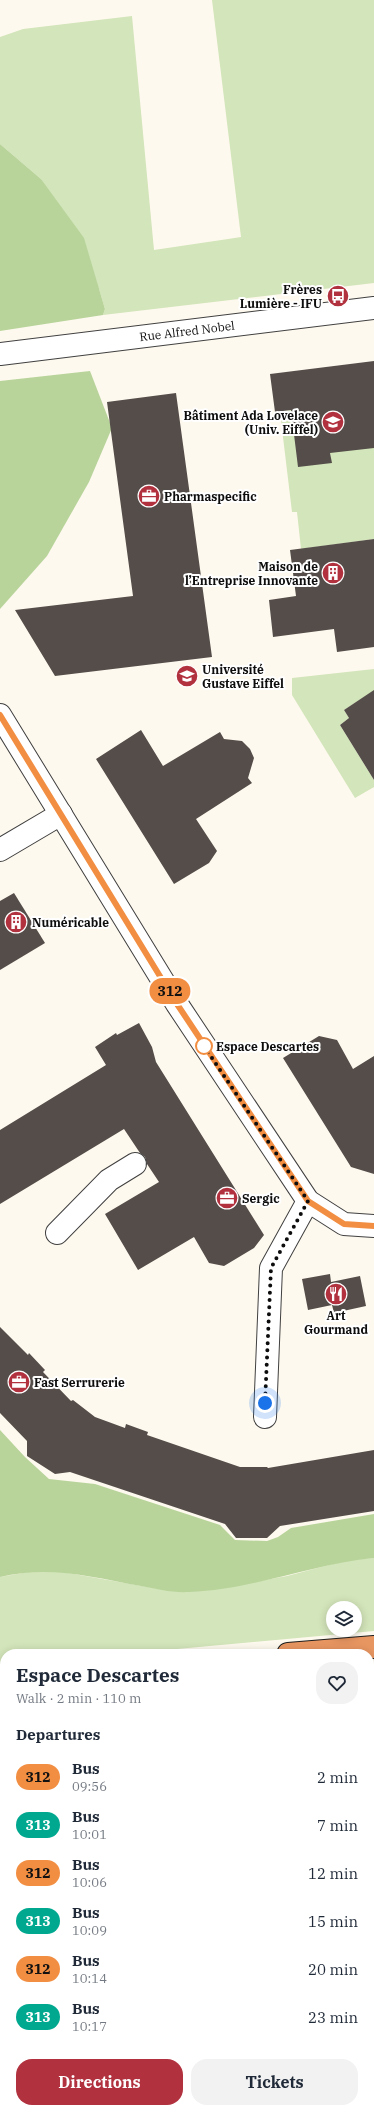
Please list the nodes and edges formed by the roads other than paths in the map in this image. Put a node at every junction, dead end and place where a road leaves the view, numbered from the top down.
1 (374, 308) edge
2 (0, 354) edge
3 (0, 715) edge
4 (61, 814) junction
5 (0, 850) edge
6 (135, 1164) dead end
7 (308, 1201) junction
8 (374, 1226) edge
9 (57, 1233) dead end
10 (265, 1417) dead end
11 (374, 1647) edge
12 (349, 1649) edge

1 - 2 street, Rue Alfred Nobel
3 - 4 street
4 - 5 street
4 - 7 street
6 - 9 street
7 - 8 street
7 - 10 street
11 - 12 highway

